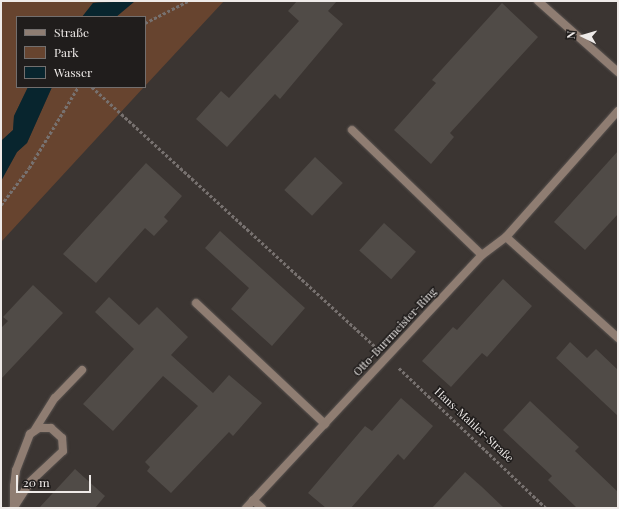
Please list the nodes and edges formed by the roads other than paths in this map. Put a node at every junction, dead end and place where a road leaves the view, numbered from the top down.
1 (538, 1) edge
2 (618, 72) edge
3 (618, 111) edge
4 (352, 130) dead end
5 (506, 237) junction
6 (482, 255) junction
7 (196, 303) dead end
8 (618, 338) edge
9 (82, 370) dead end
10 (325, 424) junction
11 (34, 431) junction
12 (254, 500) junction
13 (15, 508) edge
14 (246, 508) edge
15 (262, 508) edge

1 - 2 street
3 - 5 street, Otto-Burrmeister-Ring
4 - 6 street
5 - 6 street, Otto-Burrmeister-Ring
5 - 8 street
6 - 10 street, Otto-Burrmeister-Ring
7 - 10 street
9 - 11 street
10 - 12 street, Otto-Burrmeister-Ring
11 - 13 street
11 - 13 street
12 - 14 street, Otto-Burrmeister-Ring
12 - 15 street

